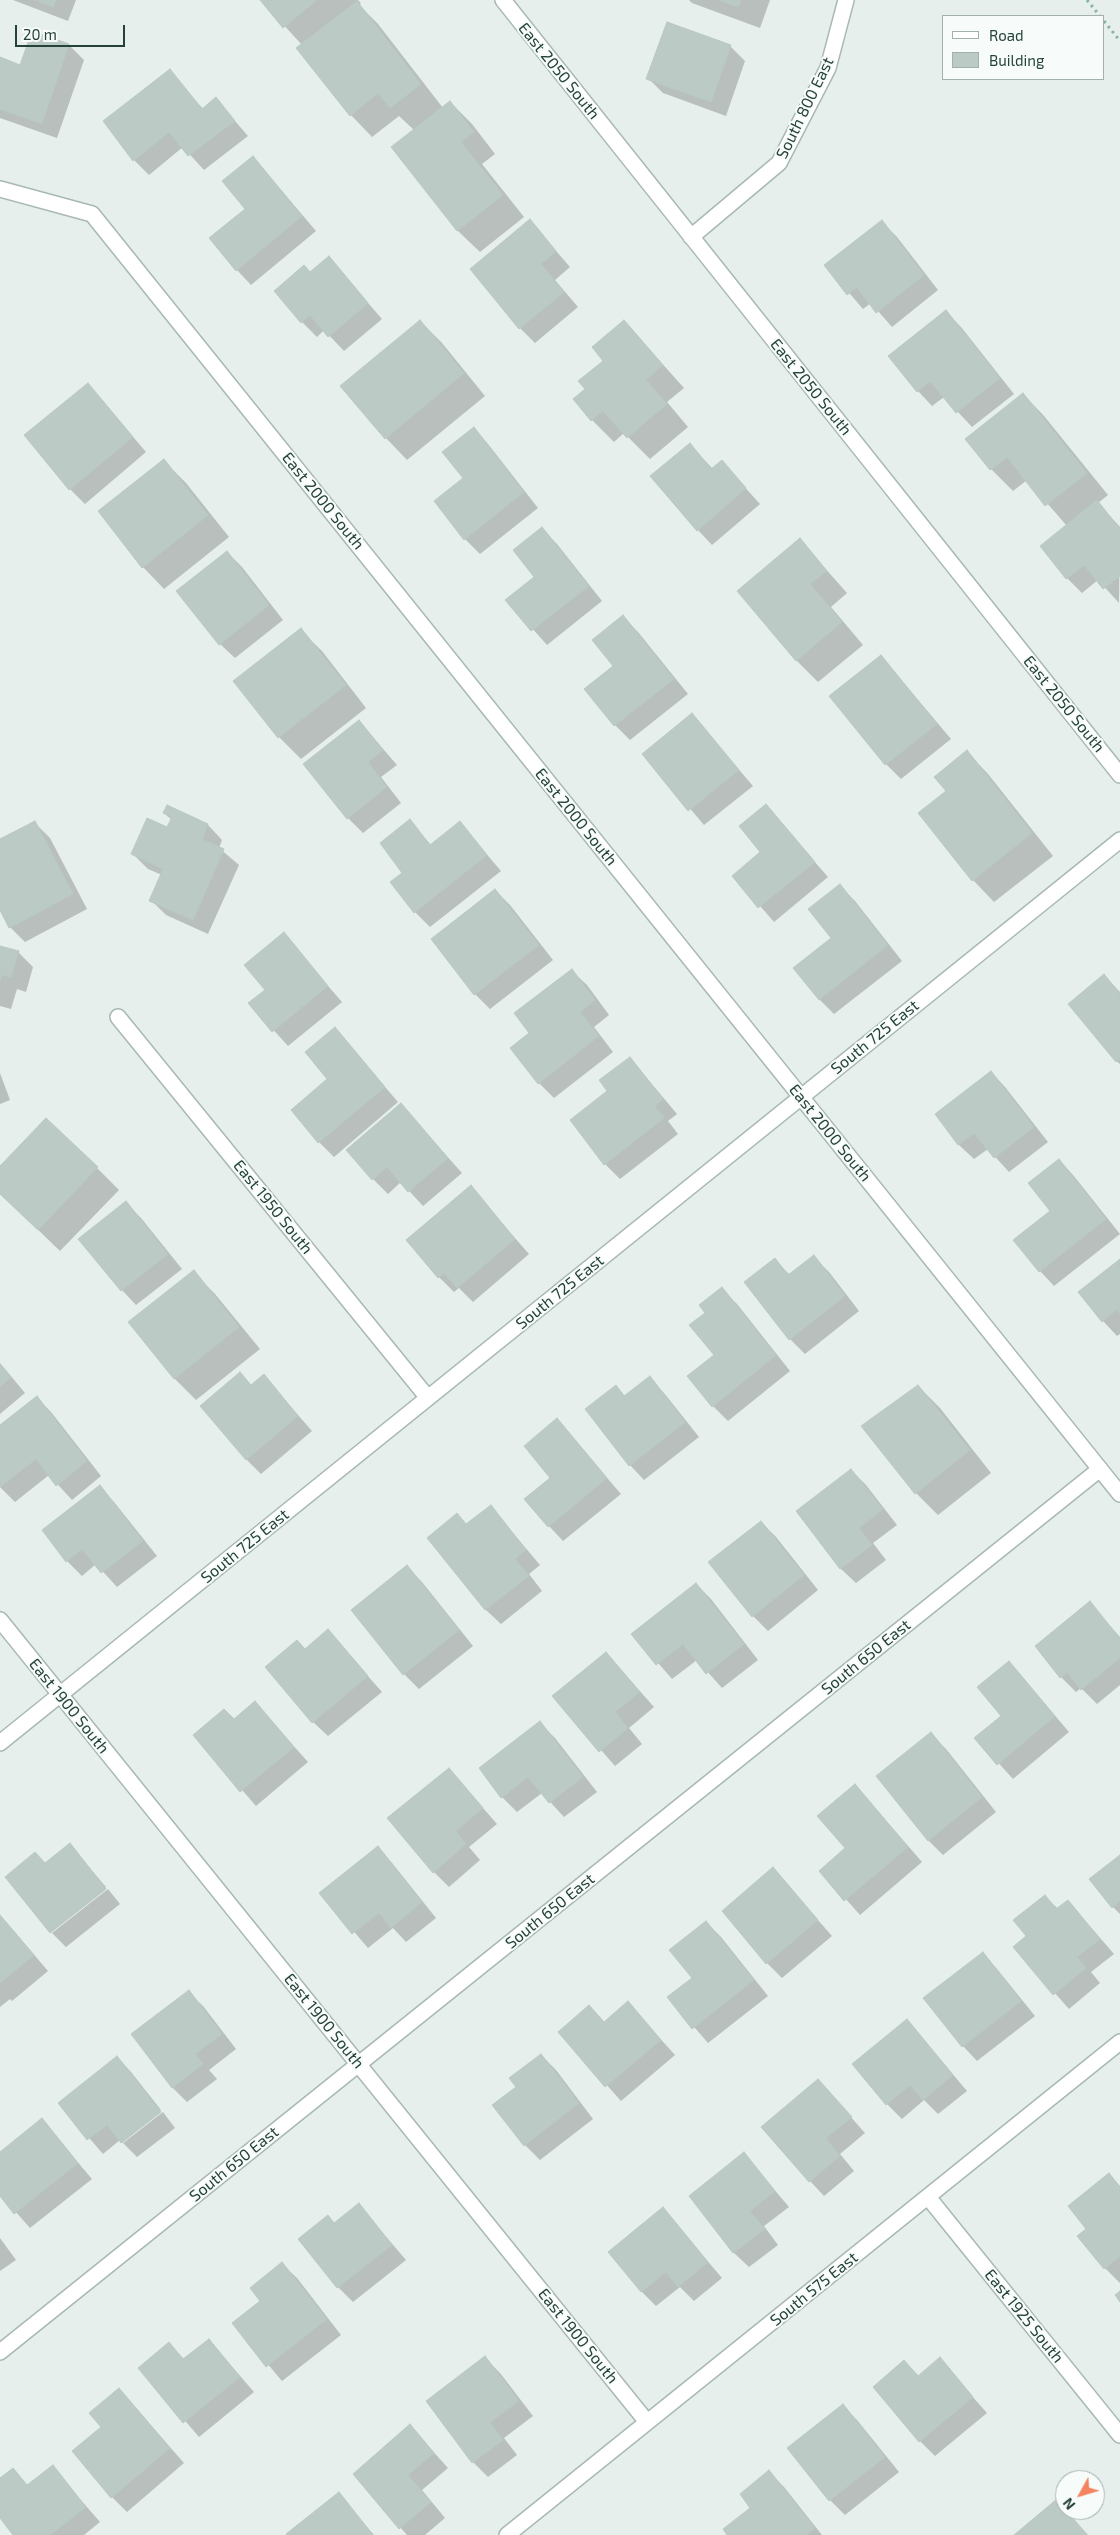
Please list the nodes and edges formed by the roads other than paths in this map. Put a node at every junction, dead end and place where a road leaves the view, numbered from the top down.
1 (503, 0) edge
2 (846, 0) edge
3 (0, 190) edge
4 (692, 237) junction
5 (1120, 775) edge
6 (1120, 840) edge
7 (118, 1017) dead end
8 (801, 1097) junction
9 (428, 1398) junction
10 (1100, 1469) junction
11 (1120, 1494) edge
12 (0, 1620) edge
13 (60, 1694) junction
14 (0, 1743) edge
15 (1120, 2042) edge
16 (359, 2064) junction
17 (928, 2197) junction
18 (0, 2352) edge
19 (647, 2422) junction
20 (1120, 2435) edge
21 (507, 2535) edge

1 - 4 street, East 2050 South
2 - 4 street, South 800 East
3 - 8 street, East 2000 South
4 - 5 street, East 2050 South
6 - 8 street, South 725 East
7 - 9 street, East 1950 South
8 - 9 street, South 725 East
8 - 10 street, East 2000 South
9 - 13 street, South 725 East
10 - 11 street, East 2000 South
10 - 16 street, South 650 East
12 - 13 street, East 1900 South
13 - 14 street, South 725 East
13 - 16 street, East 1900 South
15 - 17 street, South 575 East
16 - 18 street, South 650 East
16 - 19 street, East 1900 South
17 - 19 street, South 575 East
17 - 20 street, East 1925 South
19 - 21 street, South 575 East

